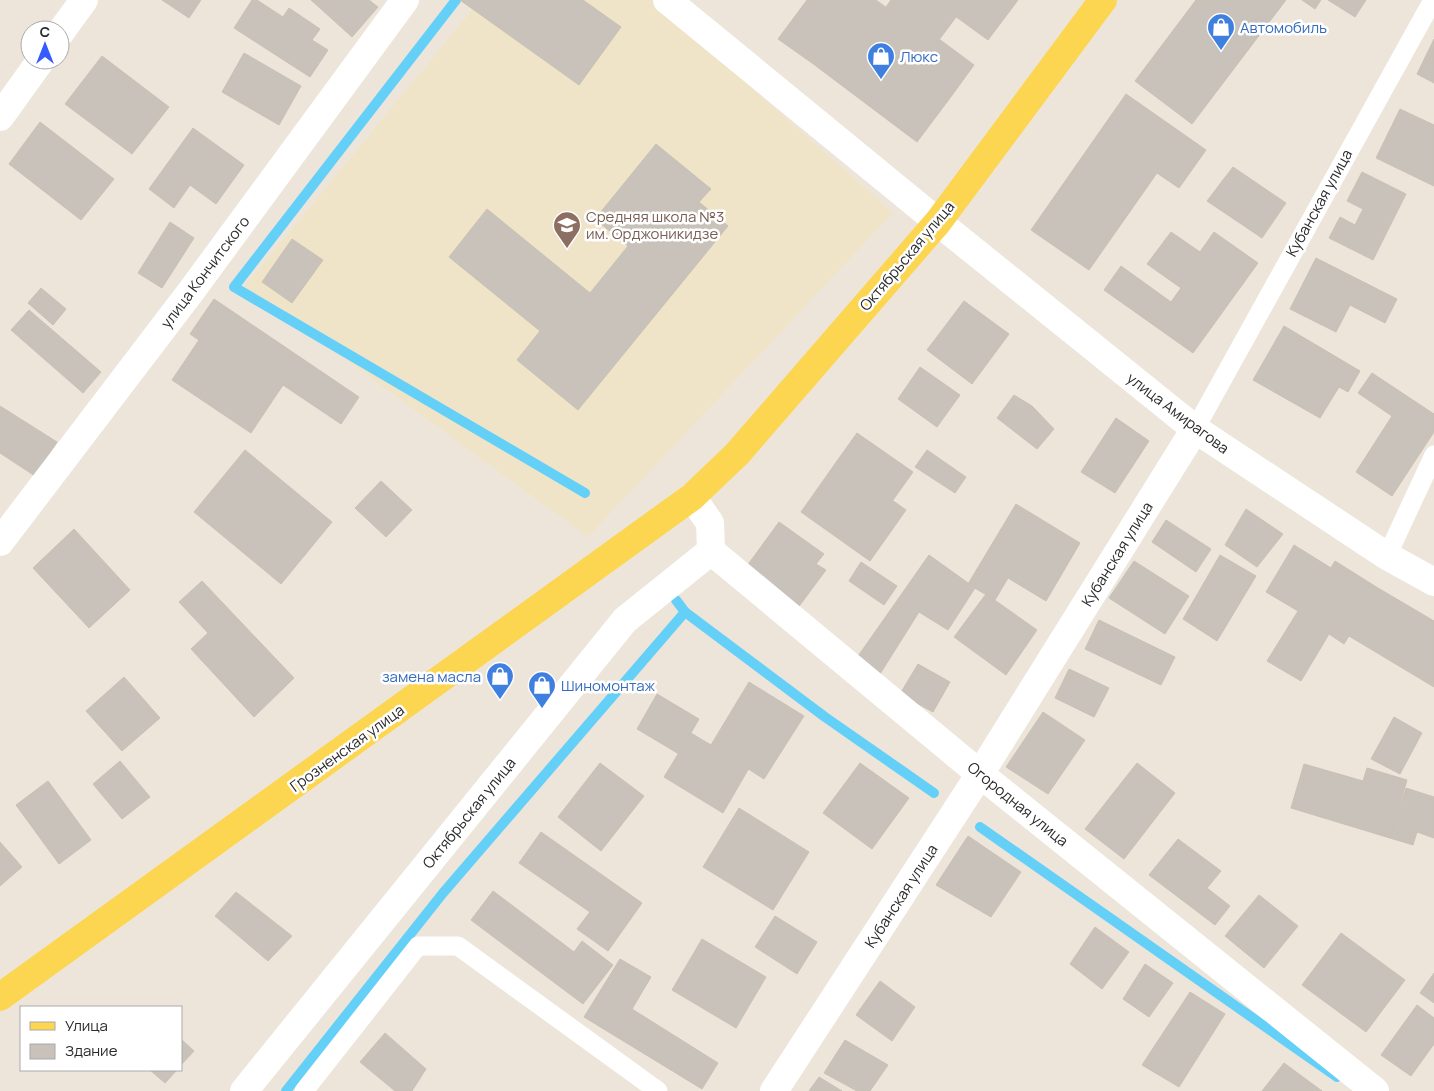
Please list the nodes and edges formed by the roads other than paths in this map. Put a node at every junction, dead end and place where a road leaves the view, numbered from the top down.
1 (84, 0) edge
2 (405, 0) edge
3 (668, 0) edge
4 (1103, 0) edge
5 (1433, 0) edge
6 (69, 20) edge
7 (34, 70) edge
8 (0, 117) edge
9 (938, 222) junction
10 (1195, 429) junction
11 (1434, 455) edge
12 (692, 497) junction
13 (0, 542) edge
14 (711, 551) junction
15 (1386, 556) junction
16 (1434, 582) edge
17 (980, 774) junction
18 (0, 997) edge
19 (244, 1091) edge
20 (304, 1091) edge
21 (658, 1091) edge
22 (774, 1091) edge
23 (1375, 1091) edge

1 - 6 street
2 - 13 street, улица Кончитского
3 - 9 street, улица Амирагова
4 - 9 main road, Октябрьская улица
5 - 10 lane, Кубанская улица
7 - 8 street
9 - 10 street, улица Амирагова
9 - 12 main road, Октябрьская улица
10 - 15 street, улица Амирагова
10 - 17 street, Кубанская улица
11 - 15 lane
12 - 14 street
12 - 18 main road, Грозненская улица
14 - 17 street, Огородная улица
14 - 19 street, Октябрьская улица
15 - 16 street, улица Амирагова
17 - 22 street, Кубанская улица
17 - 23 street, Огородная улица
20 - 21 lane

